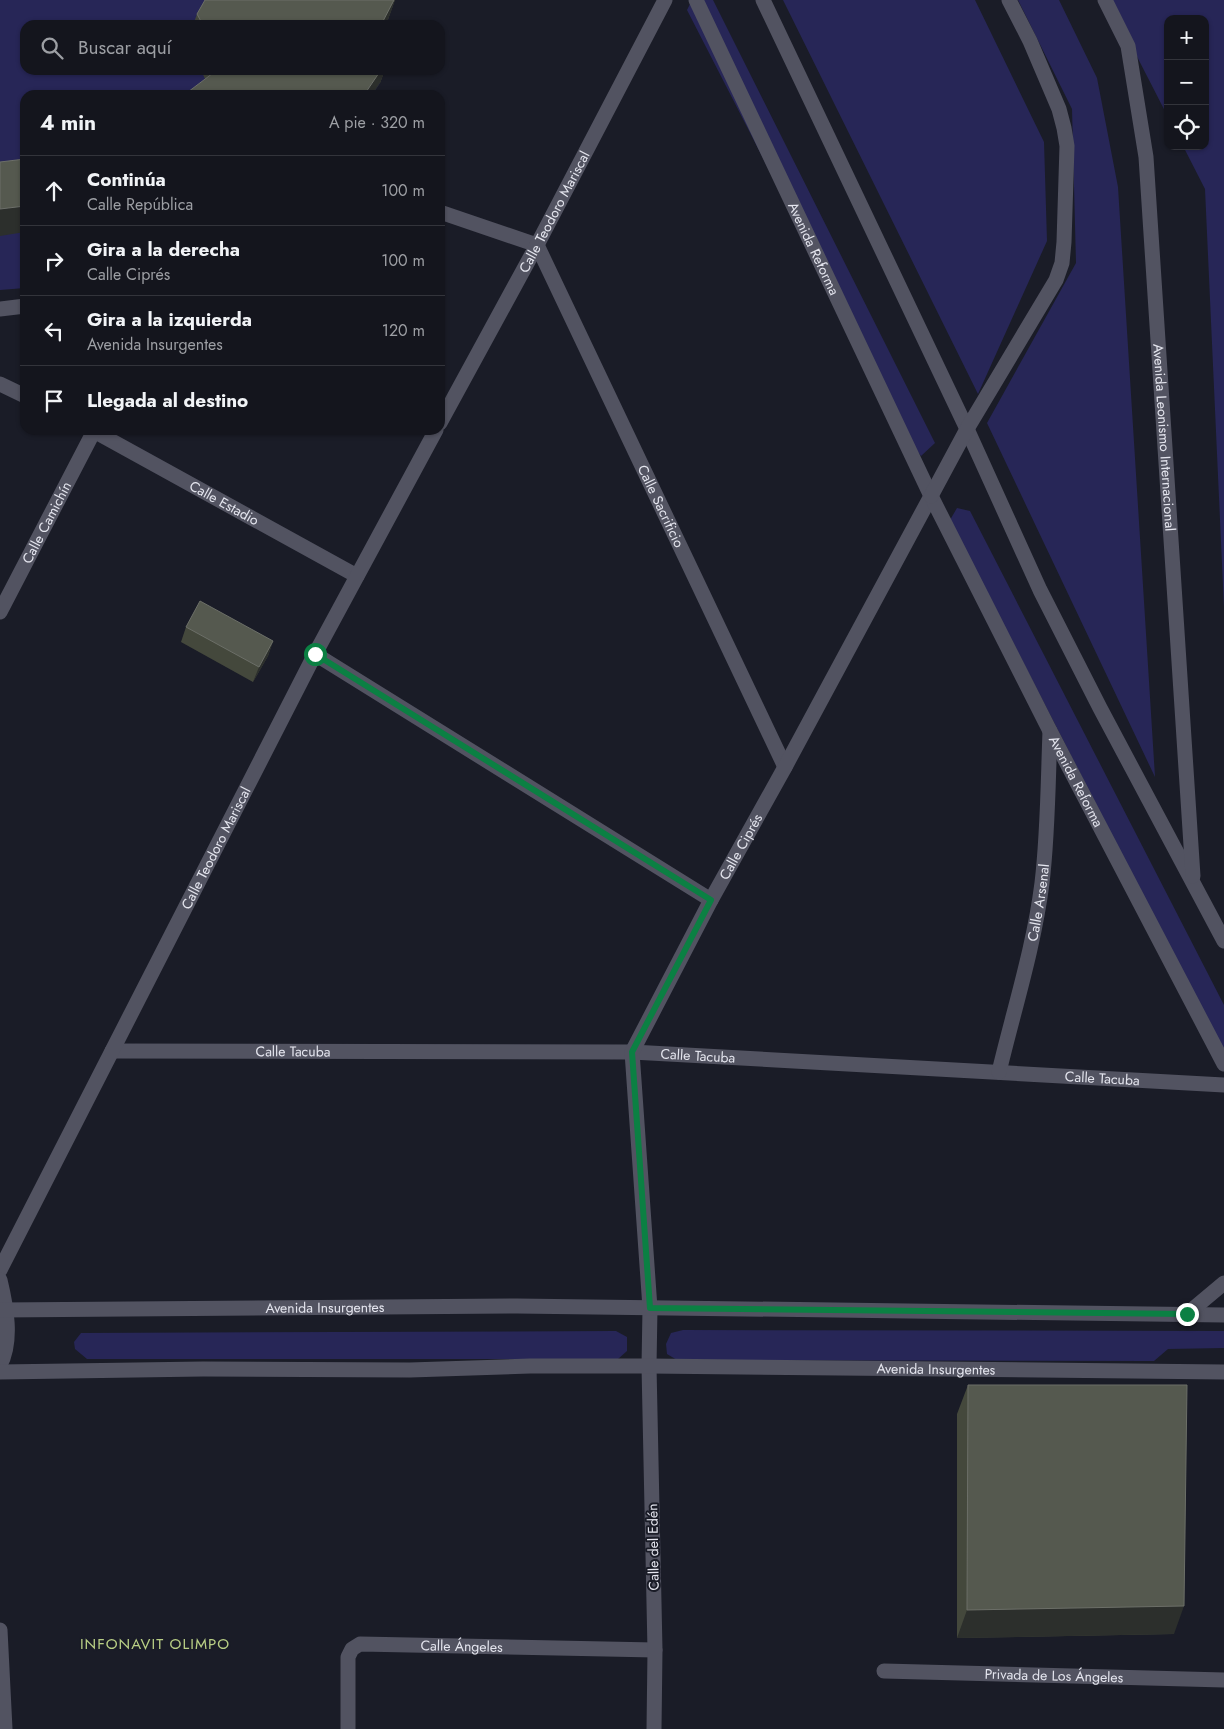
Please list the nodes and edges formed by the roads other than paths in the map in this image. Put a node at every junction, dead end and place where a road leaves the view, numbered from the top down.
1 (665, 0) edge
2 (696, 0) edge
3 (763, 0) edge
4 (1009, 0) edge
5 (1105, 0) edge
6 (445, 214) edge
7 (537, 245) junction
8 (20, 307) edge
9 (0, 309) edge
10 (0, 384) edge
11 (20, 394) edge
12 (445, 414) edge
13 (967, 429) junction
14 (90, 435) edge
15 (102, 435) edge
16 (433, 435) edge
17 (931, 496) junction
18 (357, 576) junction
19 (0, 612) edge
20 (315, 654) junction
21 (1050, 731) junction
22 (785, 767) junction
23 (1194, 882) junction
24 (711, 900) junction
25 (1224, 942) edge
26 (112, 1051) junction
27 (632, 1052) junction
28 (1224, 1064) edge
29 (999, 1072) junction
30 (1224, 1085) edge
31 (0, 1270) edge
32 (0, 1280) edge
33 (1224, 1283) edge
34 (650, 1308) junction
35 (4, 1310) edge
36 (1187, 1314) junction
37 (1224, 1315) edge
38 (0, 1365) edge
39 (649, 1366) junction
40 (0, 1372) edge
41 (1224, 1372) edge
42 (0, 1630) edge
43 (655, 1650) junction
44 (884, 1671) dead end
45 (1224, 1680) edge
46 (5, 1729) edge
47 (348, 1729) edge
48 (654, 1729) edge

1 - 7 street, Calle Teodoro Mariscal
2 - 17 street, Avenida Reforma
3 - 13 street
4 - 13 street
5 - 23 street, Avenida Leonismo Internacional
6 - 7 street
7 - 12 street, Calle Teodoro Mariscal
7 - 22 street, Calle Sacrificio
8 - 9 street
10 - 11 street
13 - 17 street
13 - 23 street
14 - 19 street, Calle Camichín
15 - 18 street, Calle Estadio
16 - 18 street, Calle Teodoro Mariscal
17 - 21 street, Avenida Reforma
17 - 22 street, Calle Ciprés
18 - 20 street, Calle Teodoro Mariscal
20 - 24 street
20 - 26 street, Calle Teodoro Mariscal
21 - 28 street, Avenida Reforma
21 - 29 street, Calle Arsenal
22 - 24 street, Calle Ciprés
23 - 25 street
24 - 27 street, Calle Ciprés
26 - 27 street, Calle Tacuba
26 - 31 street, Calle Teodoro Mariscal
27 - 29 street, Calle Tacuba
27 - 34 street
29 - 30 street, Calle Tacuba
32 - 35 street
33 - 36 street
34 - 35 street, Avenida Insurgentes
34 - 36 street, Avenida Insurgentes
34 - 39 street
35 - 38 street
36 - 37 street, Avenida Insurgentes
39 - 40 street, Avenida Insurgentes
39 - 41 street, Avenida Insurgentes
39 - 43 street, Calle del Edén
42 - 46 street
43 - 47 street, Calle Ángeles
43 - 48 street, Calle del Edén
44 - 45 street, Privada de Los Ángeles

